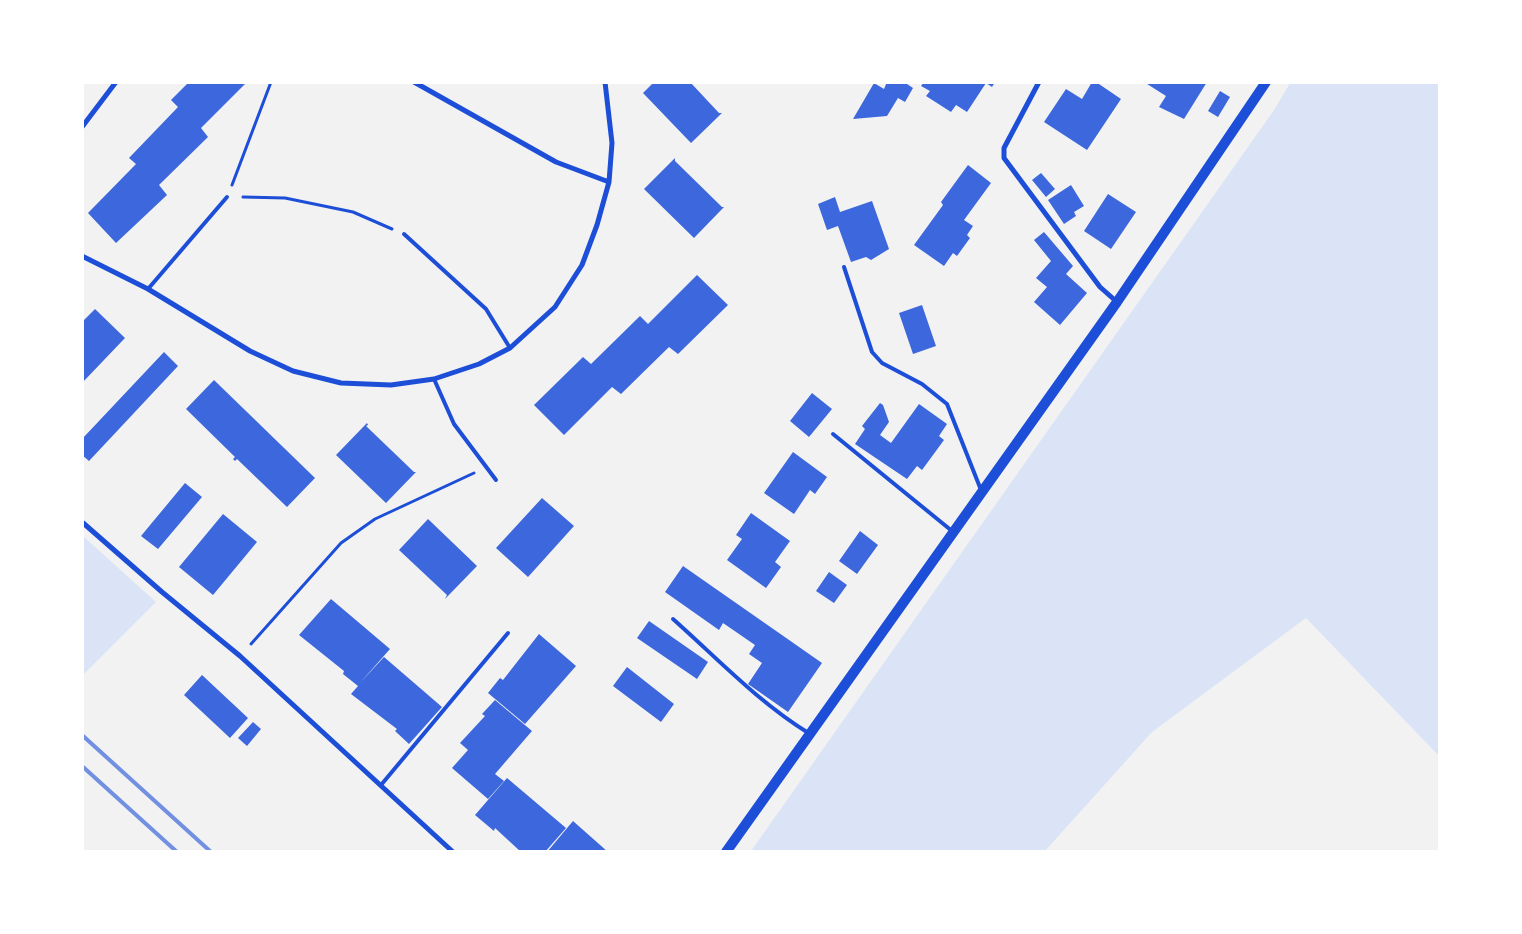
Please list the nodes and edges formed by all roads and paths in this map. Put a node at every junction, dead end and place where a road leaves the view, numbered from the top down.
1 (116, 82) edge
2 (272, 82) edge
3 (414, 82) edge
4 (605, 82) edge
5 (1039, 82) edge
6 (1266, 82) edge
7 (82, 127) edge
8 (609, 182) junction
9 (227, 197) junction
10 (404, 234) joint
11 (82, 256) edge
12 (844, 267) dead end
13 (148, 289) junction
14 (1117, 302) junction
15 (510, 348) junction
16 (434, 379) junction
17 (833, 434) dead end
18 (486, 468) junction
19 (496, 480) dead end
20 (982, 492) junction
21 (82, 522) edge
22 (954, 532) junction
23 (673, 619) dead end
24 (508, 633) dead end
25 (240, 656) junction
26 (810, 734) junction
27 (381, 785) junction
28 (453, 852) edge
29 (726, 852) edge

1 - 7 street
2 - 9 path
3 - 8 street
4 - 8 street
5 - 14 street
6 - 14 main road
8 - 15 street
9 - 10 path
9 - 13 lane
10 - 15 lane
11 - 13 street
12 - 20 lane
13 - 16 street
14 - 20 main road
15 - 16 street
16 - 18 lane
17 - 22 lane
18 - 19 lane
18 - 25 path
20 - 22 main road
21 - 25 street
22 - 26 main road
23 - 26 lane
24 - 27 lane
25 - 27 street
26 - 29 main road
27 - 28 street

